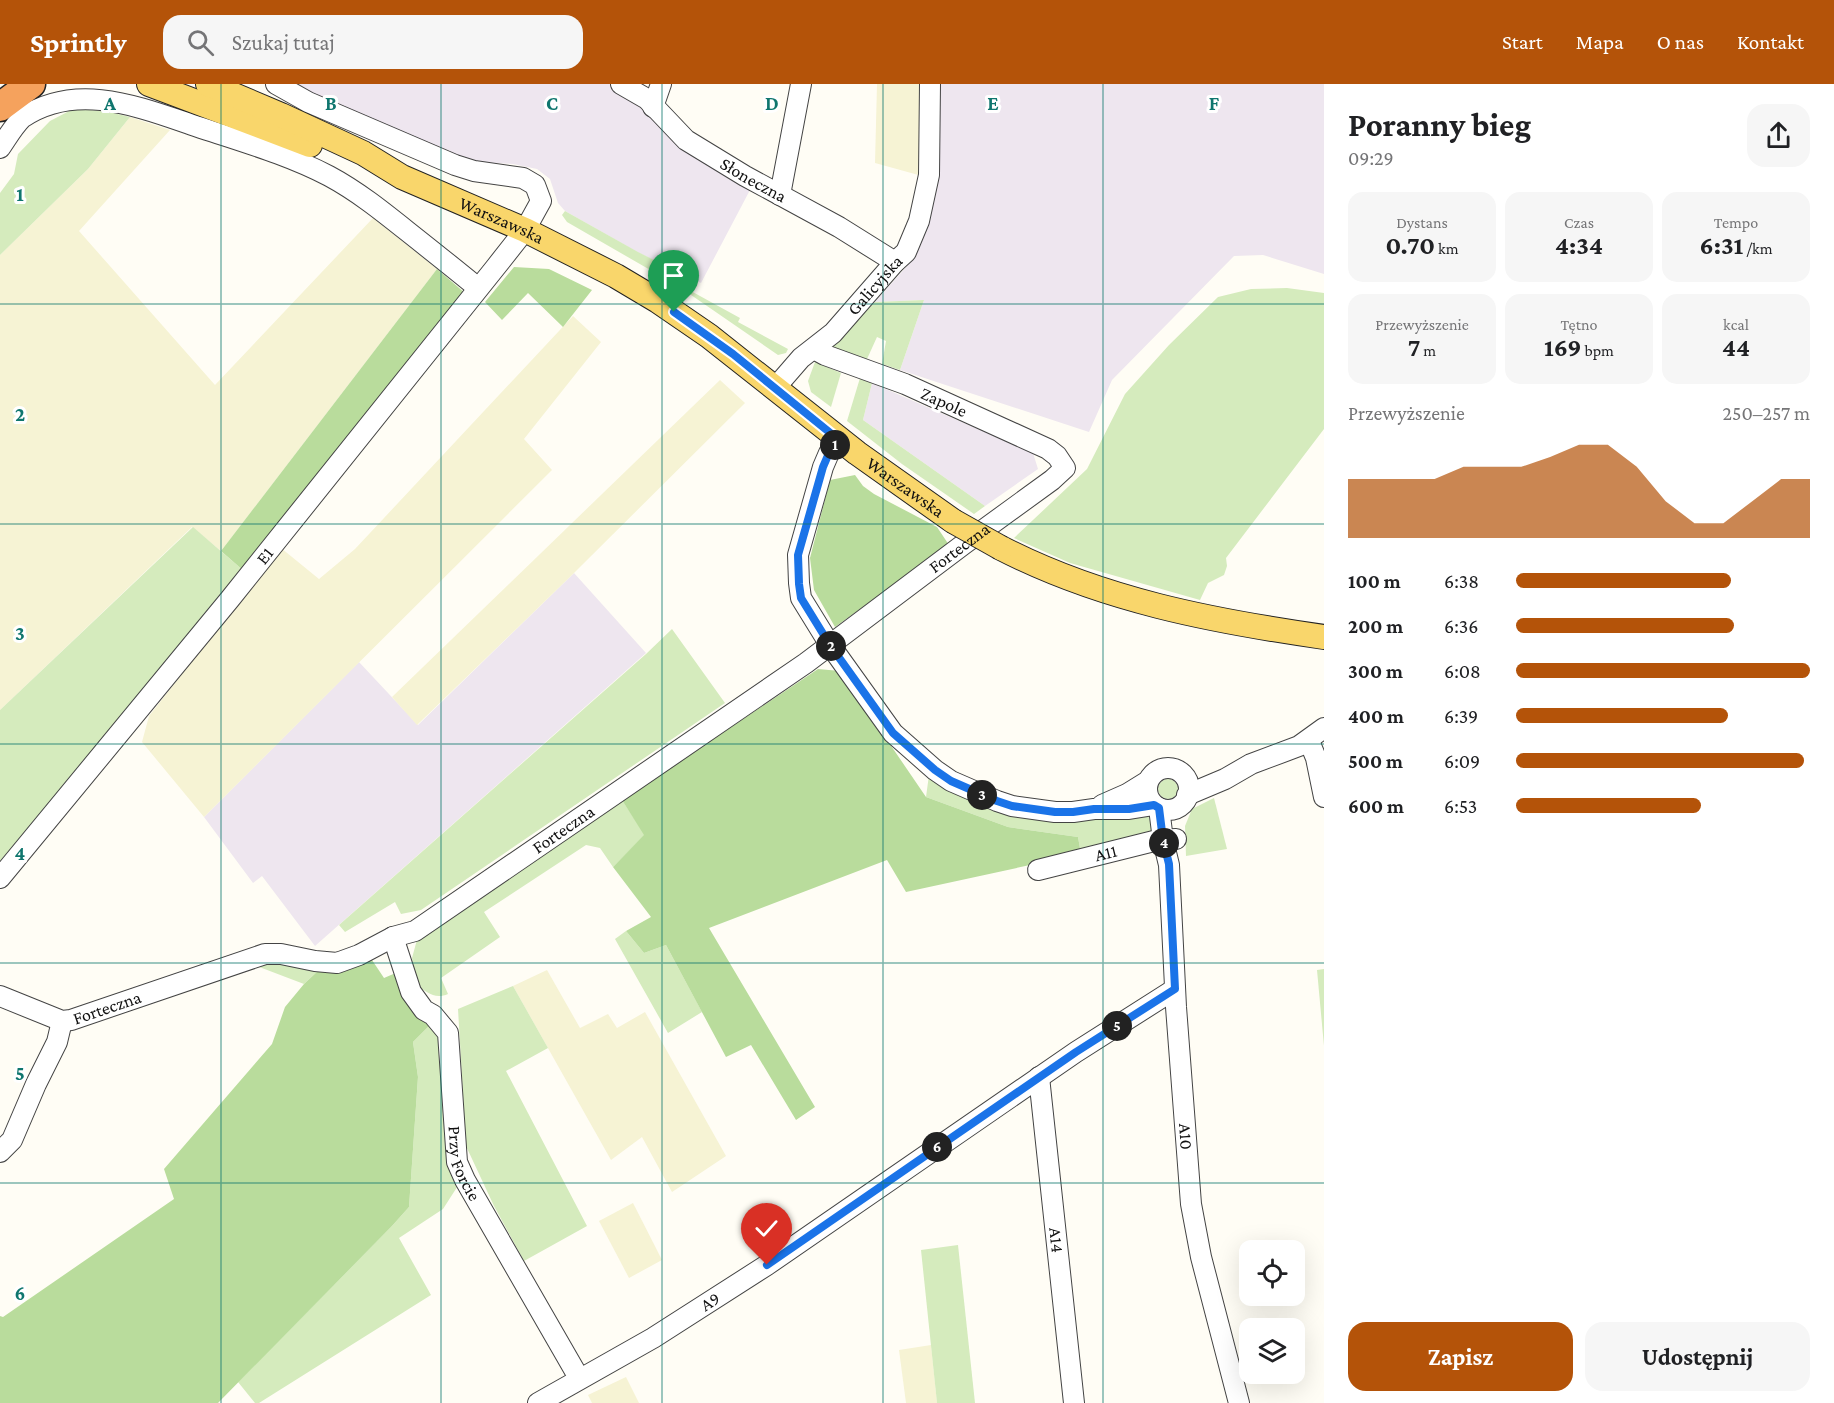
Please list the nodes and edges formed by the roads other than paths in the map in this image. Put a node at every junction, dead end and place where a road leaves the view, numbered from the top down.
1 (32, 84) edge
2 (149, 84) edge
3 (208, 84) edge
4 (276, 84) edge
5 (621, 84) edge
6 (661, 84) edge
7 (801, 84) edge
8 (930, 84) edge
9 (0, 107) edge
10 (653, 107) junction
11 (0, 148) edge
12 (402, 177) junction
13 (780, 195) junction
14 (525, 230) junction
15 (895, 262) junction
16 (478, 288) junction
17 (814, 349) junction
18 (775, 388) junction
19 (839, 440) junction
20 (1065, 468) joint
21 (1324, 637) edge
22 (830, 645) junction
23 (148, 698) junction
24 (1317, 734) edge
25 (125, 744) dead end
26 (1251, 764) junction
27 (1183, 774) junction
28 (1148, 781) junction
29 (1324, 797) edge
30 (1184, 800) junction
31 (1156, 806) junction
32 (1094, 809) junction
33 (1170, 839) junction
34 (1038, 870) dead end
35 (0, 878) edge
36 (393, 937) junction
37 (1175, 989) junction
38 (2, 1000) edge
39 (74, 1012) junction
40 (1039, 1077) junction
41 (0, 1152) edge
42 (579, 1378) junction
43 (538, 1403) edge
44 (1074, 1403) edge
45 (1239, 1403) edge

1 - 9 highway
2 - 12 main road, Warszawska
3 - 12 main road, Warszawska
4 - 14 street, E1
5 - 10 street, Słoneczna
6 - 10 street
7 - 13 street
8 - 15 street, Galicyjska
10 - 13 street, Słoneczna
11 - 16 street
12 - 14 main road, Warszawska
13 - 15 street, Słoneczna
14 - 16 street, E1
14 - 18 main road, Warszawska
15 - 17 street, Galicyjska
16 - 23 street, E1
17 - 18 street, Galicyjska
17 - 20 street, Zapole
18 - 19 main road, Warszawska
19 - 21 main road, Warszawska, bridge
19 - 22 street
20 - 22 street, Forteczna
22 - 32 street
22 - 36 street, Forteczna
23 - 25 street
23 - 35 street, E1
24 - 26 street
24 - 29 street
26 - 27 street
26 - 30 street
27 - 28 street
27 - 30 street
28 - 31 street
28 - 32 street
30 - 31 street
30 - 33 street, A10
31 - 32 street
31 - 33 street, A10
33 - 34 street, A11
33 - 37 street, A10
36 - 39 street, Forteczna
36 - 42 street, Przy Forcie
37 - 40 street, A9
37 - 45 street, A10
38 - 39 street, Forteczna
39 - 41 street
40 - 42 street, A9
40 - 44 street, A14
42 - 43 street, A9

